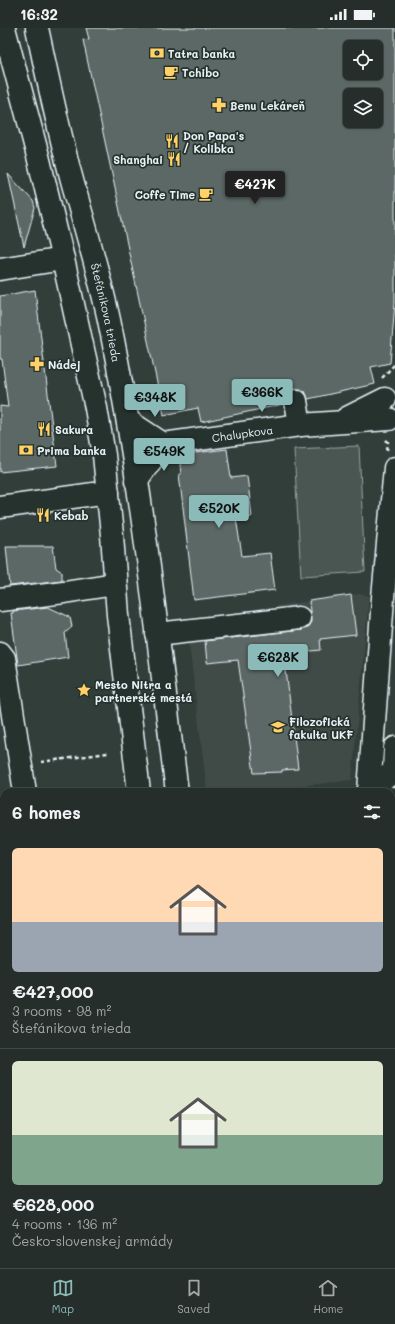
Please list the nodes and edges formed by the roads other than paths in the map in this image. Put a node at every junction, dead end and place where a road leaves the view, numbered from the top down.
1 (4, 28) edge
2 (37, 28) edge
3 (93, 254) junction
4 (63, 259) junction
5 (0, 269) edge
6 (296, 401) dead end
7 (390, 413) edge
8 (128, 421) junction
9 (300, 425) junction
10 (163, 444) junction
11 (391, 461) edge
12 (136, 481) junction
13 (108, 492) junction
14 (0, 507) edge
15 (115, 584) junction
16 (0, 600) edge
17 (299, 618) dead end
18 (157, 634) junction
19 (0, 653) edge
20 (395, 748) edge
21 (394, 772) edge
22 (24, 788) edge
23 (139, 788) edge
24 (176, 788) edge
25 (369, 788) edge
26 (374, 788) edge

1 - 4 main road
2 - 3 main road, Štefánikova trieda
3 - 4 main road
3 - 8 main road, Štefánikova trieda
4 - 5 main road
4 - 13 main road
6 - 9 main road
7 - 9 main road, Chalupkova
8 - 10 main road
8 - 12 main road, Štefánikova trieda
9 - 10 main road, Chalupkova
10 - 12 main road
11 - 25 main road
12 - 18 main road, Štefánikova trieda
13 - 14 main road
13 - 15 main road
15 - 16 main road
15 - 23 main road
17 - 18 main road
18 - 24 main road, Štefánikova trieda
19 - 22 main road
20 - 21 main road
21 - 26 main road

